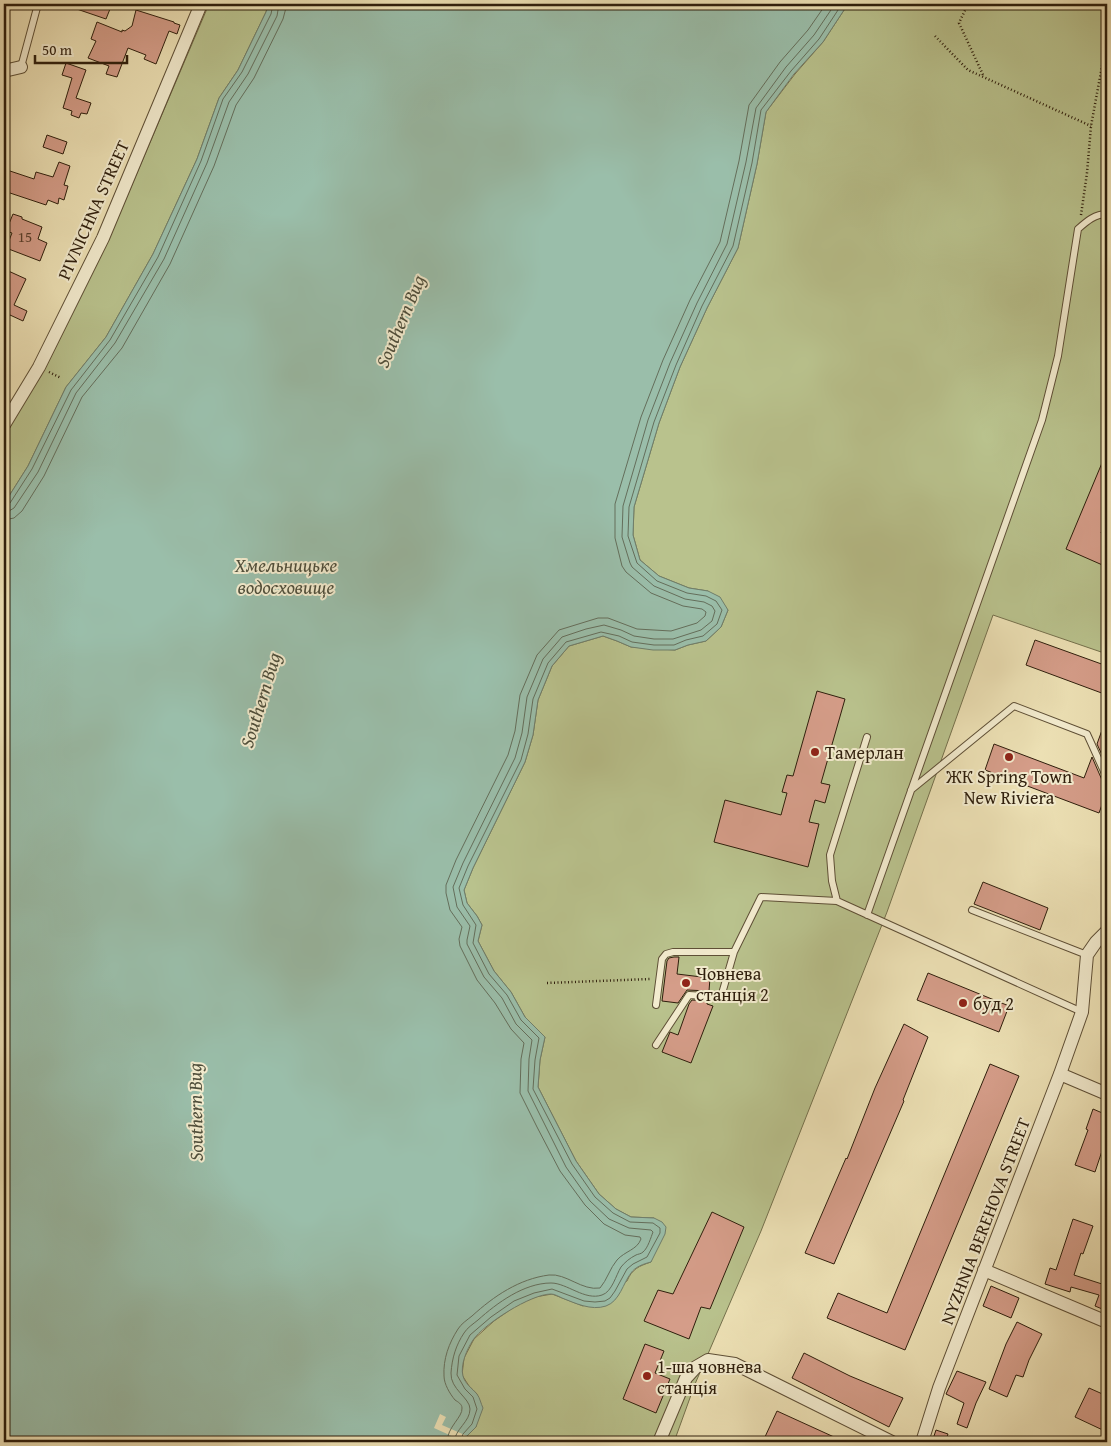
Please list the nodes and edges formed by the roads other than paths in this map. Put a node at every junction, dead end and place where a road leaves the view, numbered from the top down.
1 (38, 4) edge
2 (201, 4) edge
3 (21, 68) joint
4 (4, 71) edge
5 (1107, 214) edge
6 (4, 425) edge
7 (867, 737) dead end
8 (1107, 778) edge
9 (910, 791) junction
10 (837, 901) junction
11 (972, 910) dead end
12 (867, 915) junction
13 (1107, 931) edge
14 (734, 952) junction
15 (1087, 955) junction
16 (656, 1004) dead end
17 (1082, 1012) junction
18 (656, 1045) dead end
19 (1060, 1074) junction
20 (1107, 1094) edge
21 (984, 1270) junction
22 (1107, 1322) edge
23 (659, 1442) edge
24 (892, 1442) edge
25 (922, 1442) edge

1 - 3 lane
2 - 6 street, PIVNICHNA STREET
3 - 4 street
5 - 9 lane
7 - 10 lane
8 - 9 lane
9 - 12 lane
10 - 12 lane
10 - 14 lane
11 - 15 lane
12 - 17 lane
13 - 15 street
14 - 16 lane
14 - 18 lane
15 - 17 street, NYZHNIA BEREHOVA STREET
17 - 19 street, NYZHNIA BEREHOVA STREET
19 - 20 street
19 - 21 street, NYZHNIA BEREHOVA STREET
21 - 22 street
21 - 25 street, NYZHNIA BEREHOVA STREET
23 - 24 street

